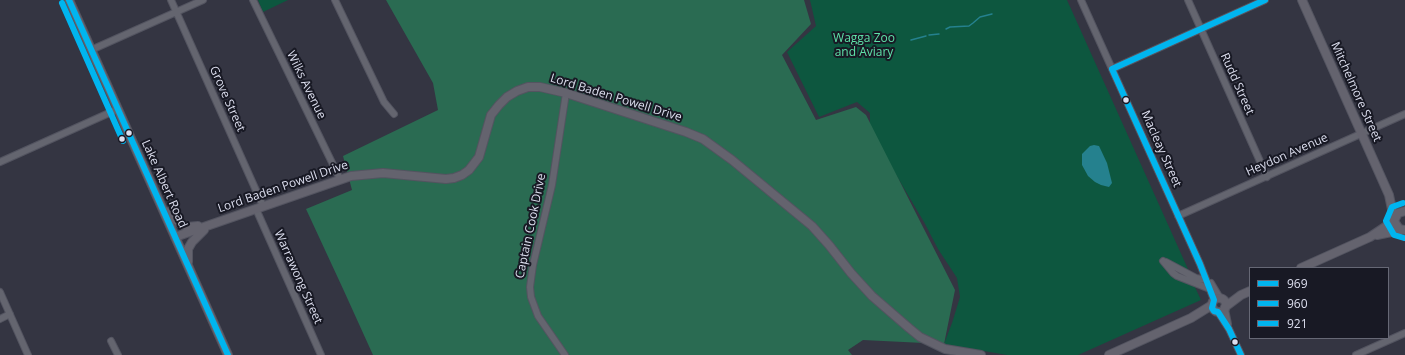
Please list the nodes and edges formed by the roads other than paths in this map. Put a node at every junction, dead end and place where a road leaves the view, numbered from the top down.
1 (69, 0) edge
2 (171, 0) edge
3 (203, 0) edge
4 (253, 0) edge
5 (334, 0) edge
6 (1081, 0) edge
7 (1188, 0) edge
8 (1265, 0) edge
9 (1302, 0) edge
10 (177, 12) junction
11 (1201, 29) junction
12 (92, 50) junction
13 (1112, 69) junction
14 (566, 93) junction
15 (118, 109) junction
16 (394, 114) dead end
17 (1405, 114) edge
18 (1362, 134) junction
19 (0, 162) edge
20 (1267, 177) junction
21 (340, 179) junction
22 (1389, 195) junction
23 (162, 208) junction
24 (259, 208) junction
25 (1405, 211) edge
26 (1178, 216) junction
27 (1394, 220) junction
28 (211, 224) junction
29 (1404, 231) edge
30 (1370, 237) junction
31 (176, 238) junction
32 (188, 264) junction
33 (1200, 264) junction
34 (1303, 267) edge
35 (1206, 280) junction
36 (1210, 289) junction
37 (1249, 291) edge
38 (0, 292) edge
39 (1219, 305) junction
40 (10, 314) junction
41 (0, 319) edge
42 (1405, 333) edge
43 (111, 340) dead end
44 (28, 355) edge
45 (118, 355) edge
46 (228, 355) edge
47 (321, 355) edge
48 (565, 355) edge
49 (981, 355) edge
50 (1109, 355) edge
51 (1241, 355) edge
52 (1356, 355) edge

1 - 12 street, Lake Albert Road
2 - 10 street, Grove Street
3 - 10 street
4 - 21 street, Wilks Avenue
5 - 16 street
6 - 13 street, Macleay Street
7 - 11 street, Rudd Street
8 - 11 street
9 - 18 street, Mitchelmore Street
10 - 12 street
10 - 24 street, Grove Street
11 - 13 street
11 - 20 street, Rudd Street
12 - 15 street, Lake Albert Road
13 - 26 street, Macleay Street
14 - 21 street, Lord Baden Powell Drive
14 - 48 street, Captain Cook Drive
14 - 49 street, Lord Baden Powell Drive
15 - 19 street
15 - 23 street, Lake Albert Road
17 - 18 street, Heydon Avenue
18 - 20 street, Heydon Avenue
18 - 22 street, Mitchelmore Street
20 - 26 street, Heydon Avenue
21 - 24 street, Lord Baden Powell Drive
22 - 25 street, Mitchelmore Street
22 - 27 street, Mitchelmore Street
23 - 28 street
23 - 31 street, Lake Albert Road
24 - 28 street, Lord Baden Powell Drive
24 - 47 street, Warrawong Street
25 - 27 street
26 - 33 street, Macleay Street
27 - 29 street
27 - 30 street
28 - 31 street, Lord Baden Powell Drive
28 - 32 street
29 - 30 street
30 - 34 street
31 - 32 street, Lake Albert Road
32 - 46 street, Lake Albert Road
33 - 35 street, Macleay Street
33 - 39 street, Macleay Street
35 - 36 street, Macleay Street
35 - 36 street
36 - 39 street, Macleay Street
37 - 39 street
38 - 40 street
39 - 50 street
39 - 51 street, Macleay Street
40 - 41 street
40 - 44 street
42 - 52 street
43 - 45 street

